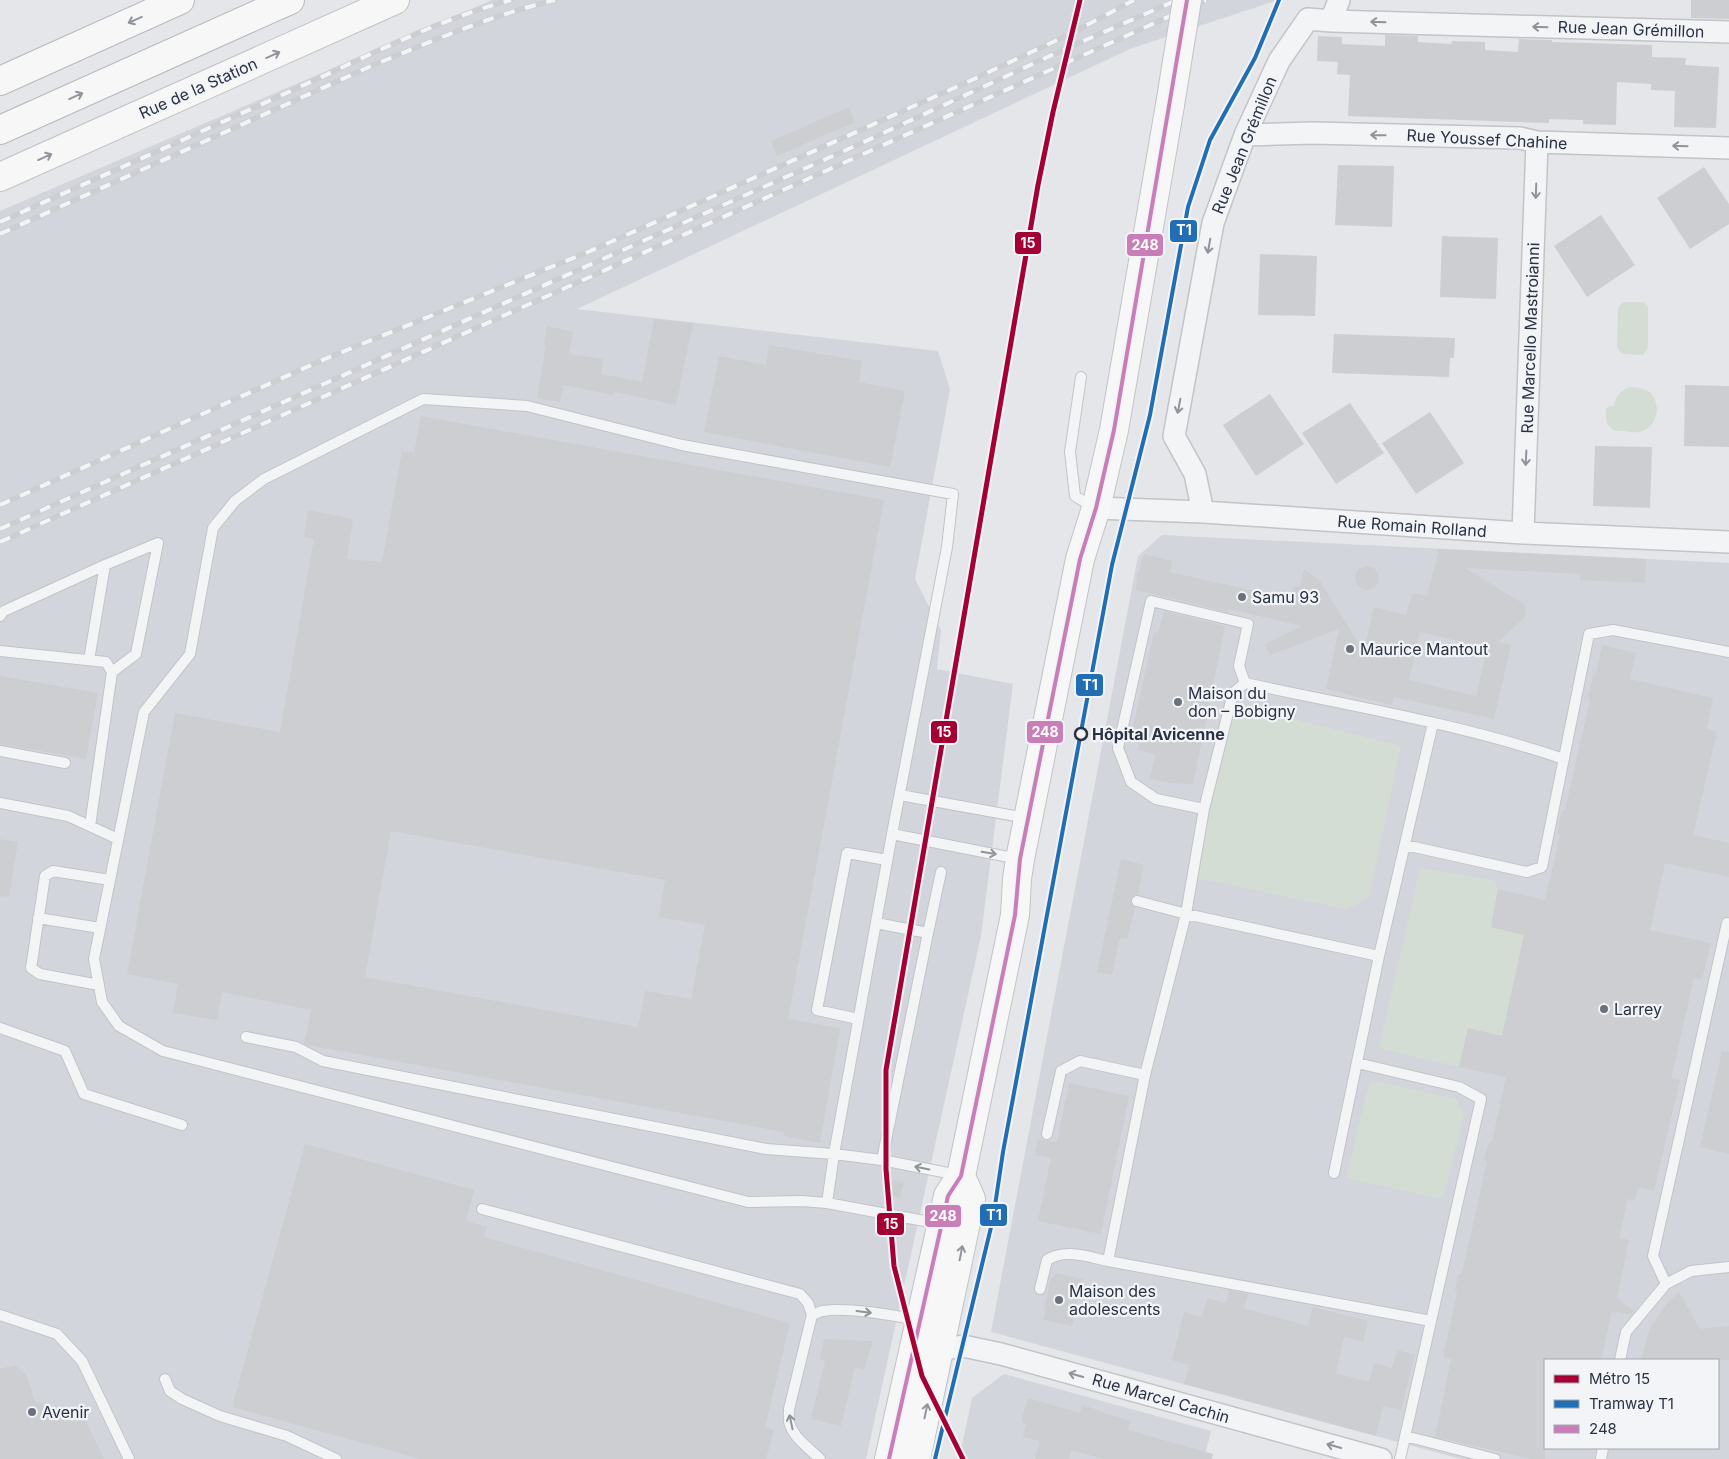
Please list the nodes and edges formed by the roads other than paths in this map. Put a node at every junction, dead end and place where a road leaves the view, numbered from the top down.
1 (180, 0) edge
2 (290, 0) edge
3 (396, 0) edge
4 (1187, 0) edge
5 (1339, 0) edge
6 (1331, 21) junction
7 (1729, 32) edge
8 (0, 81) edge
9 (0, 130) edge
10 (1245, 134) junction
11 (1538, 142) junction
12 (1729, 148) edge
13 (0, 177) edge
14 (1081, 377) dead end
15 (1096, 508) junction
16 (1203, 512) junction
17 (1523, 533) junction
18 (1729, 542) edge
19 (104, 565) junction
20 (0, 616) edge
21 (0, 650) edge
22 (1729, 652) edge
23 (88, 660) junction
24 (112, 672) junction
25 (1245, 683) junction
26 (1433, 723) junction
27 (0, 751) edge
28 (1564, 759) junction
29 (65, 764) dead end
30 (900, 795) junction
31 (0, 803) edge
32 (1204, 809) junction
33 (1027, 818) junction
34 (90, 826) junction
35 (892, 834) junction
36 (118, 838) junction
37 (1406, 846) junction
38 (1020, 859) junction
39 (887, 860) junction
40 (941, 872) dead end
41 (110, 880) junction
42 (1137, 901) dead end
43 (1186, 914) junction
44 (38, 918) junction
45 (876, 923) junction
46 (1727, 923) dead end
47 (100, 928) junction
48 (928, 933) junction
49 (1726, 941) edge
50 (1379, 956) junction
51 (99, 985) junction
52 (858, 1019) junction
53 (0, 1028) edge
54 (246, 1037) dead end
55 (1357, 1063) junction
56 (1145, 1075) junction
57 (182, 1124) dead end
58 (1048, 1134) dead end
59 (834, 1154) junction
60 (882, 1160) junction
61 (1334, 1173) dead end
62 (961, 1176) junction
63 (827, 1203) junction
64 (482, 1209) dead end
65 (941, 1224) junction
66 (1108, 1261) junction
67 (1729, 1267) edge
68 (1666, 1284) junction
69 (1040, 1289) dead end
70 (0, 1315) edge
71 (812, 1315) junction
72 (920, 1322) junction
73 (1431, 1322) junction
74 (940, 1350) junction
75 (1620, 1359) edge
76 (909, 1368) junction
77 (165, 1379) dead end
78 (1405, 1436) junction
79 (1370, 1458) edge
80 (129, 1459) edge
81 (336, 1459) edge
82 (820, 1459) edge
83 (889, 1459) edge
84 (916, 1459) edge
85 (1400, 1459) edge
86 (1495, 1459) edge

1 -> 8 main road
9 -> 2 main road
13 -> 3 main road, Rue de la Station
4 - 15 main road, bridge
5 - 6 street
7 -> 6 street, Rue Jean Grémillon
6 - 10 street, Rue Jean Grémillon
11 -> 10 street, Rue Youssef Chahine
10 -> 16 street, Rue Jean Grémillon
12 -> 11 street, Rue Youssef Chahine
11 -> 17 street, Rue Marcello Mastroianni
14 - 15 lane
15 - 16 street, Rue Romain Rolland
15 - 33 main road
16 - 17 street, Rue Romain Rolland
17 - 18 street, Rue Romain Rolland
19 - 20 lane
19 - 23 lane
19 - 24 lane
21 - 23 lane
22 - 28 lane
23 - 24 lane
24 - 34 lane
25 - 26 lane
25 - 32 lane
25 - 32 lane
26 - 28 lane
26 - 37 lane
27 - 29 lane
28 - 37 lane
30 - 33 lane
30 - 35 lane
30 - 36 lane
31 - 34 lane
32 - 43 lane
33 - 38 main road
34 - 36 lane
35 -> 38 lane
35 - 39 lane
36 - 41 lane
37 - 50 lane
38 - 62 main road
39 - 45 lane
39 - 52 lane
40 - 48 lane
41 - 44 lane
41 - 47 lane
42 - 43 lane
43 - 50 lane
43 - 56 lane
44 - 47 lane
44 - 51 lane
45 - 48 lane
45 - 52 lane
46 - 49 lane
47 - 51 lane
48 - 60 lane
49 - 68 lane
50 - 55 lane
51 - 63 lane
52 - 59 lane
53 - 57 lane
54 - 59 lane
55 - 61 lane
55 - 73 lane
56 - 58 lane
56 - 66 lane
59 - 60 lane
59 - 63 lane
62 -> 60 lane
62 - 65 main road
74 -> 62 main road
63 - 65 lane
64 - 71 lane
65 - 72 main road
66 - 69 lane
66 - 73 lane
67 - 68 lane
68 - 75 lane
70 - 80 lane
71 -> 72 lane
82 -> 71 lane
72 - 76 main road
73 - 78 lane
74 - 76 main road
79 -> 74 street, Rue Marcel Cachin
84 -> 74 main road
76 - 83 main road
77 - 81 lane
78 - 85 lane
78 - 86 lane

